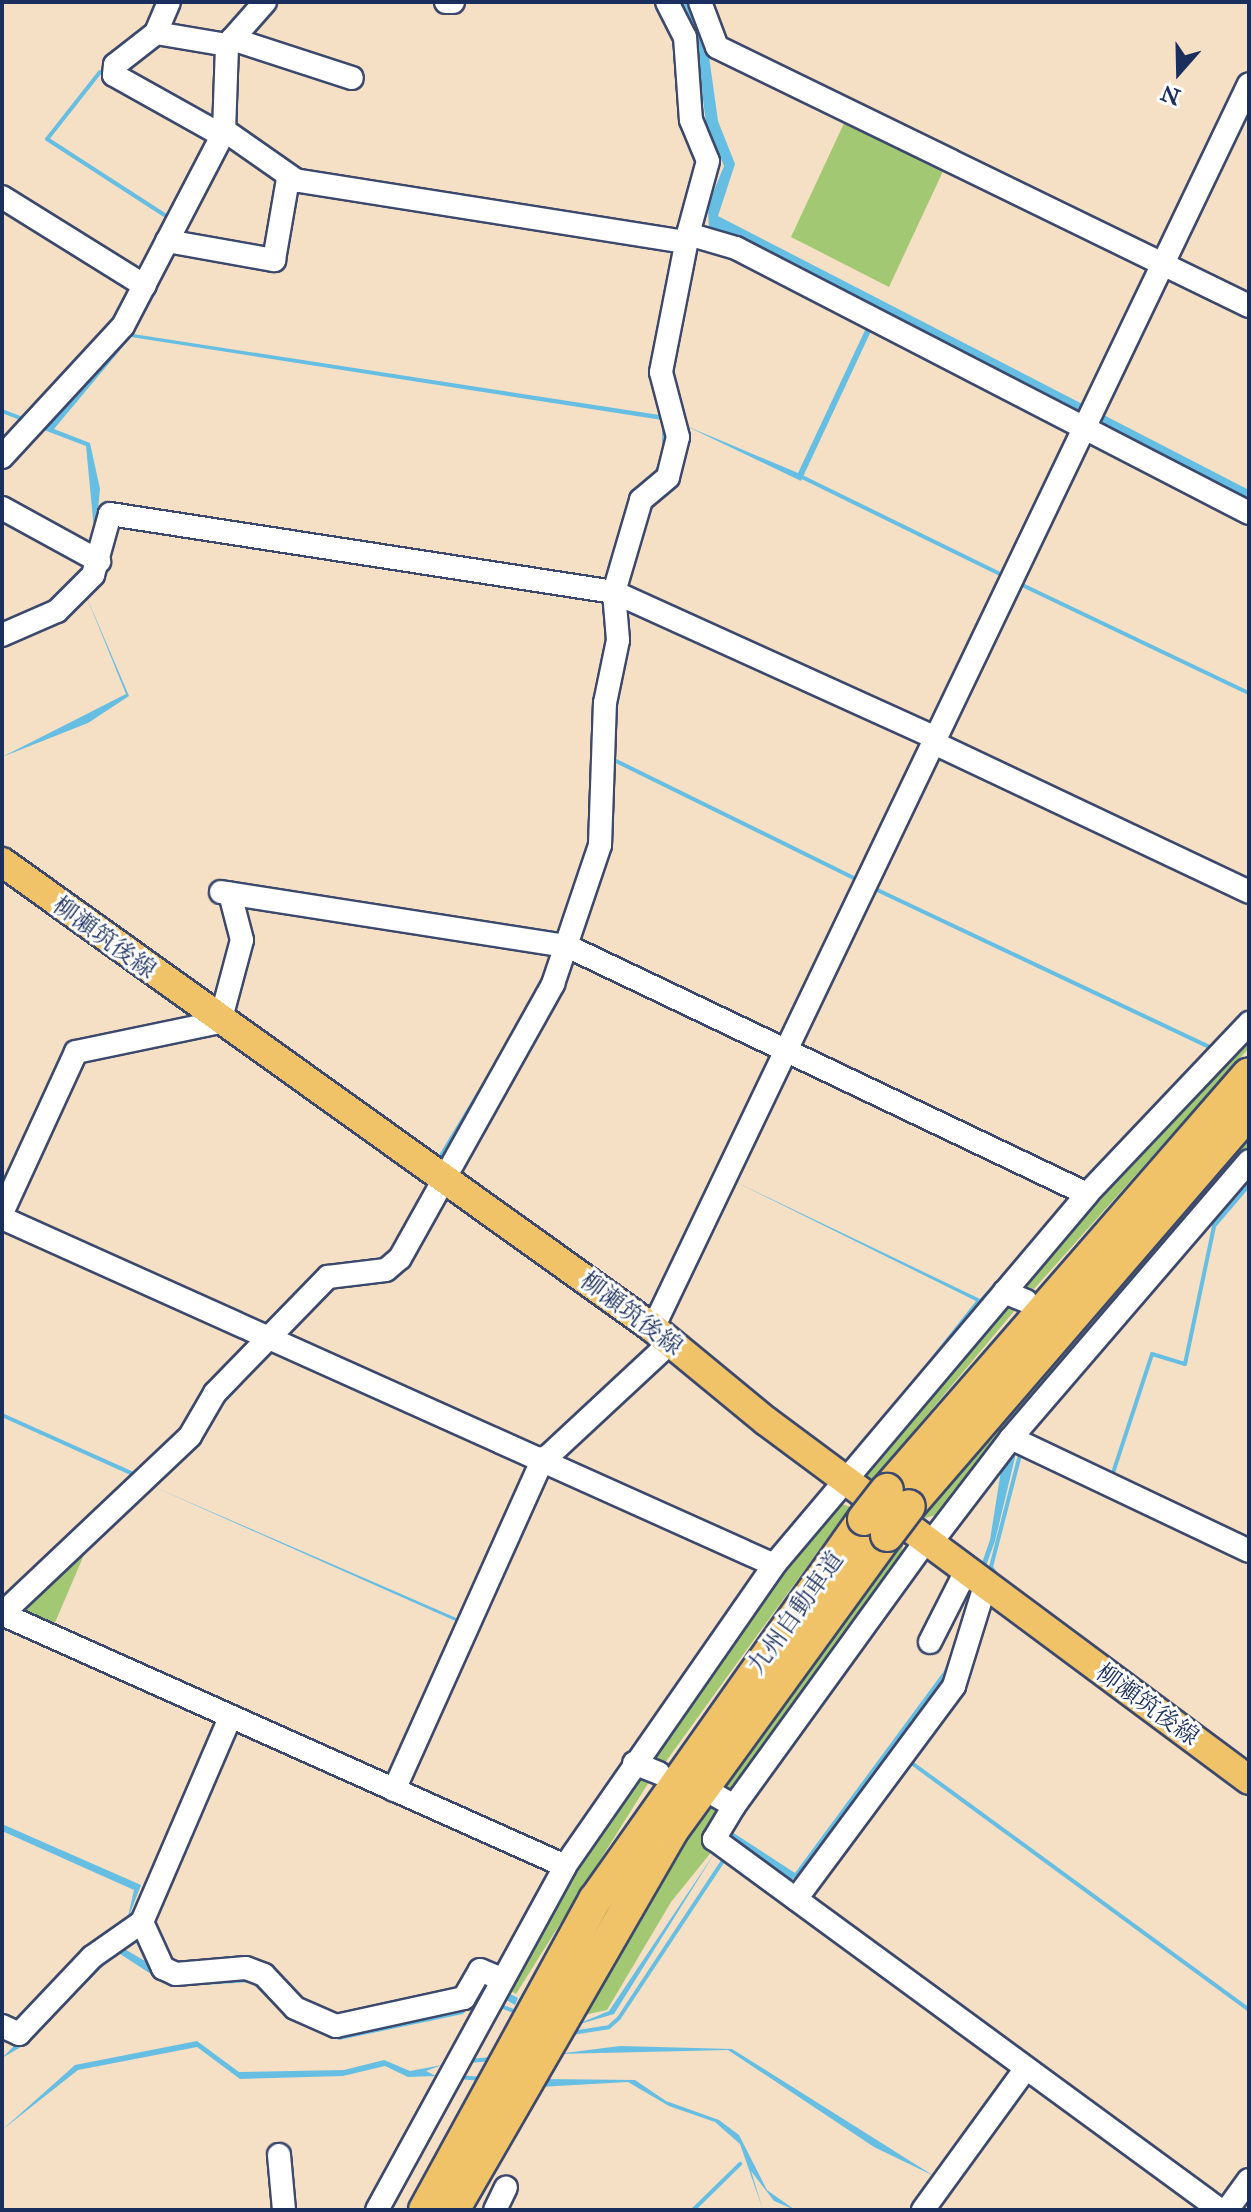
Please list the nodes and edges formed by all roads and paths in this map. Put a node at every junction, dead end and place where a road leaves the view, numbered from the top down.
1 (169, 2) edge
2 (446, 2) edge
3 (453, 2) edge
4 (667, 2) edge
5 (700, 2) edge
6 (270, 3) edge
7 (156, 33) junction
8 (230, 42) junction
9 (352, 78) dead end
10 (1249, 84) edge
11 (224, 133) junction
12 (297, 181) junction
13 (2, 197) edge
14 (687, 238) junction
15 (167, 241) junction
16 (1163, 265) junction
17 (145, 286) junction
18 (1249, 306) edge
19 (1086, 429) junction
20 (2, 457) edge
21 (2, 508) edge
22 (1249, 513) edge
23 (99, 561) junction
24 (614, 592) junction
25 (2, 635) edge
26 (935, 740) junction
27 (2, 862) edge
28 (1249, 892) edge
29 (567, 946) junction
30 (220, 1022) junction
31 (1249, 1023) edge
32 (788, 1049) junction
33 (1249, 1074) edge
34 (1249, 1112) edge
35 (1249, 1161) edge
36 (437, 1180) junction
37 (1087, 1194) junction
38 (2, 1216) edge
39 (1004, 1292) junction
40 (1026, 1301) dead end
41 (662, 1335) junction
42 (273, 1339) junction
43 (1017, 1441) junction
44 (544, 1459) junction
45 (843, 1479) junction
46 (898, 1498) junction
47 (928, 1542) junction
48 (1249, 1551) edge
49 (774, 1565) junction
50 (975, 1579) junction
51 (2, 1614) edge
52 (930, 1642) dead end
53 (230, 1718) junction
54 (634, 1763) junction
55 (659, 1773) dead end
56 (1249, 1780) edge
57 (394, 1790) junction
58 (565, 1866) junction
59 (796, 1899) junction
60 (142, 1922) junction
61 (501, 1979) junction
62 (2, 2026) edge
63 (1026, 2068) junction
64 (497, 2100) junction
65 (279, 2155) dead end
66 (1249, 2180) edge
67 (506, 2187) dead end
68 (284, 2210) edge
69 (377, 2210) edge
70 (425, 2210) edge
71 (453, 2210) edge
72 (495, 2210) edge
73 (923, 2210) edge
74 (1220, 2210) edge
75 (1227, 2210) edge

1 - 7 street
2 - 3 street
4 - 14 street
5 - 16 street
6 - 8 street
7 - 8 street
7 - 11 street
8 - 9 street
8 - 11 street
10 - 16 street
11 - 12 street
11 - 15 street
12 - 14 street
12 - 15 street
13 - 17 street
14 - 19 street
14 - 24 street
15 - 17 street
16 - 18 street
16 - 19 street
17 - 20 street
19 - 22 street
19 - 26 street
21 - 23 street
23 - 24 street
23 - 25 street
24 - 26 street
24 - 29 street
26 - 28 street
26 - 32 street
27 - 30 main road, 柳瀬筑後線
29 - 30 street
29 - 32 street
29 - 36 street
30 - 36 main road, 柳瀬筑後線
30 - 38 street
31 - 37 street
32 - 37 street
32 - 41 street
33 - 46 highway, 九州自動車道
34 - 46 highway, 九州自動車道
35 - 43 street
36 - 41 main road, 柳瀬筑後線
36 - 42 street
37 - 39 street
38 - 42 street
39 - 40 street
39 - 45 street
41 - 44 street
41 - 45 main road, 柳瀬筑後線
42 - 44 street
42 - 51 street
43 - 47 street
43 - 48 street
44 - 49 street
44 - 57 street
45 - 47 main road, 柳瀬筑後線
45 - 49 street
46 - 64 highway, 九州自動車道, bridge
47 - 50 main road, 柳瀬筑後線
47 - 59 street
49 - 54 street
50 - 52 street
50 - 56 main road, 柳瀬筑後線
50 - 59 street
51 - 53 street
53 - 57 street
53 - 60 street
54 - 55 street
54 - 58 street
57 - 58 street
58 - 61 street
59 - 63 street
60 - 61 street
60 - 62 street
61 - 69 street
63 - 73 street
63 - 74 street
64 - 70 highway, 九州自動車道
64 - 71 highway, 九州自動車道
65 - 68 street
66 - 75 street
67 - 72 street

